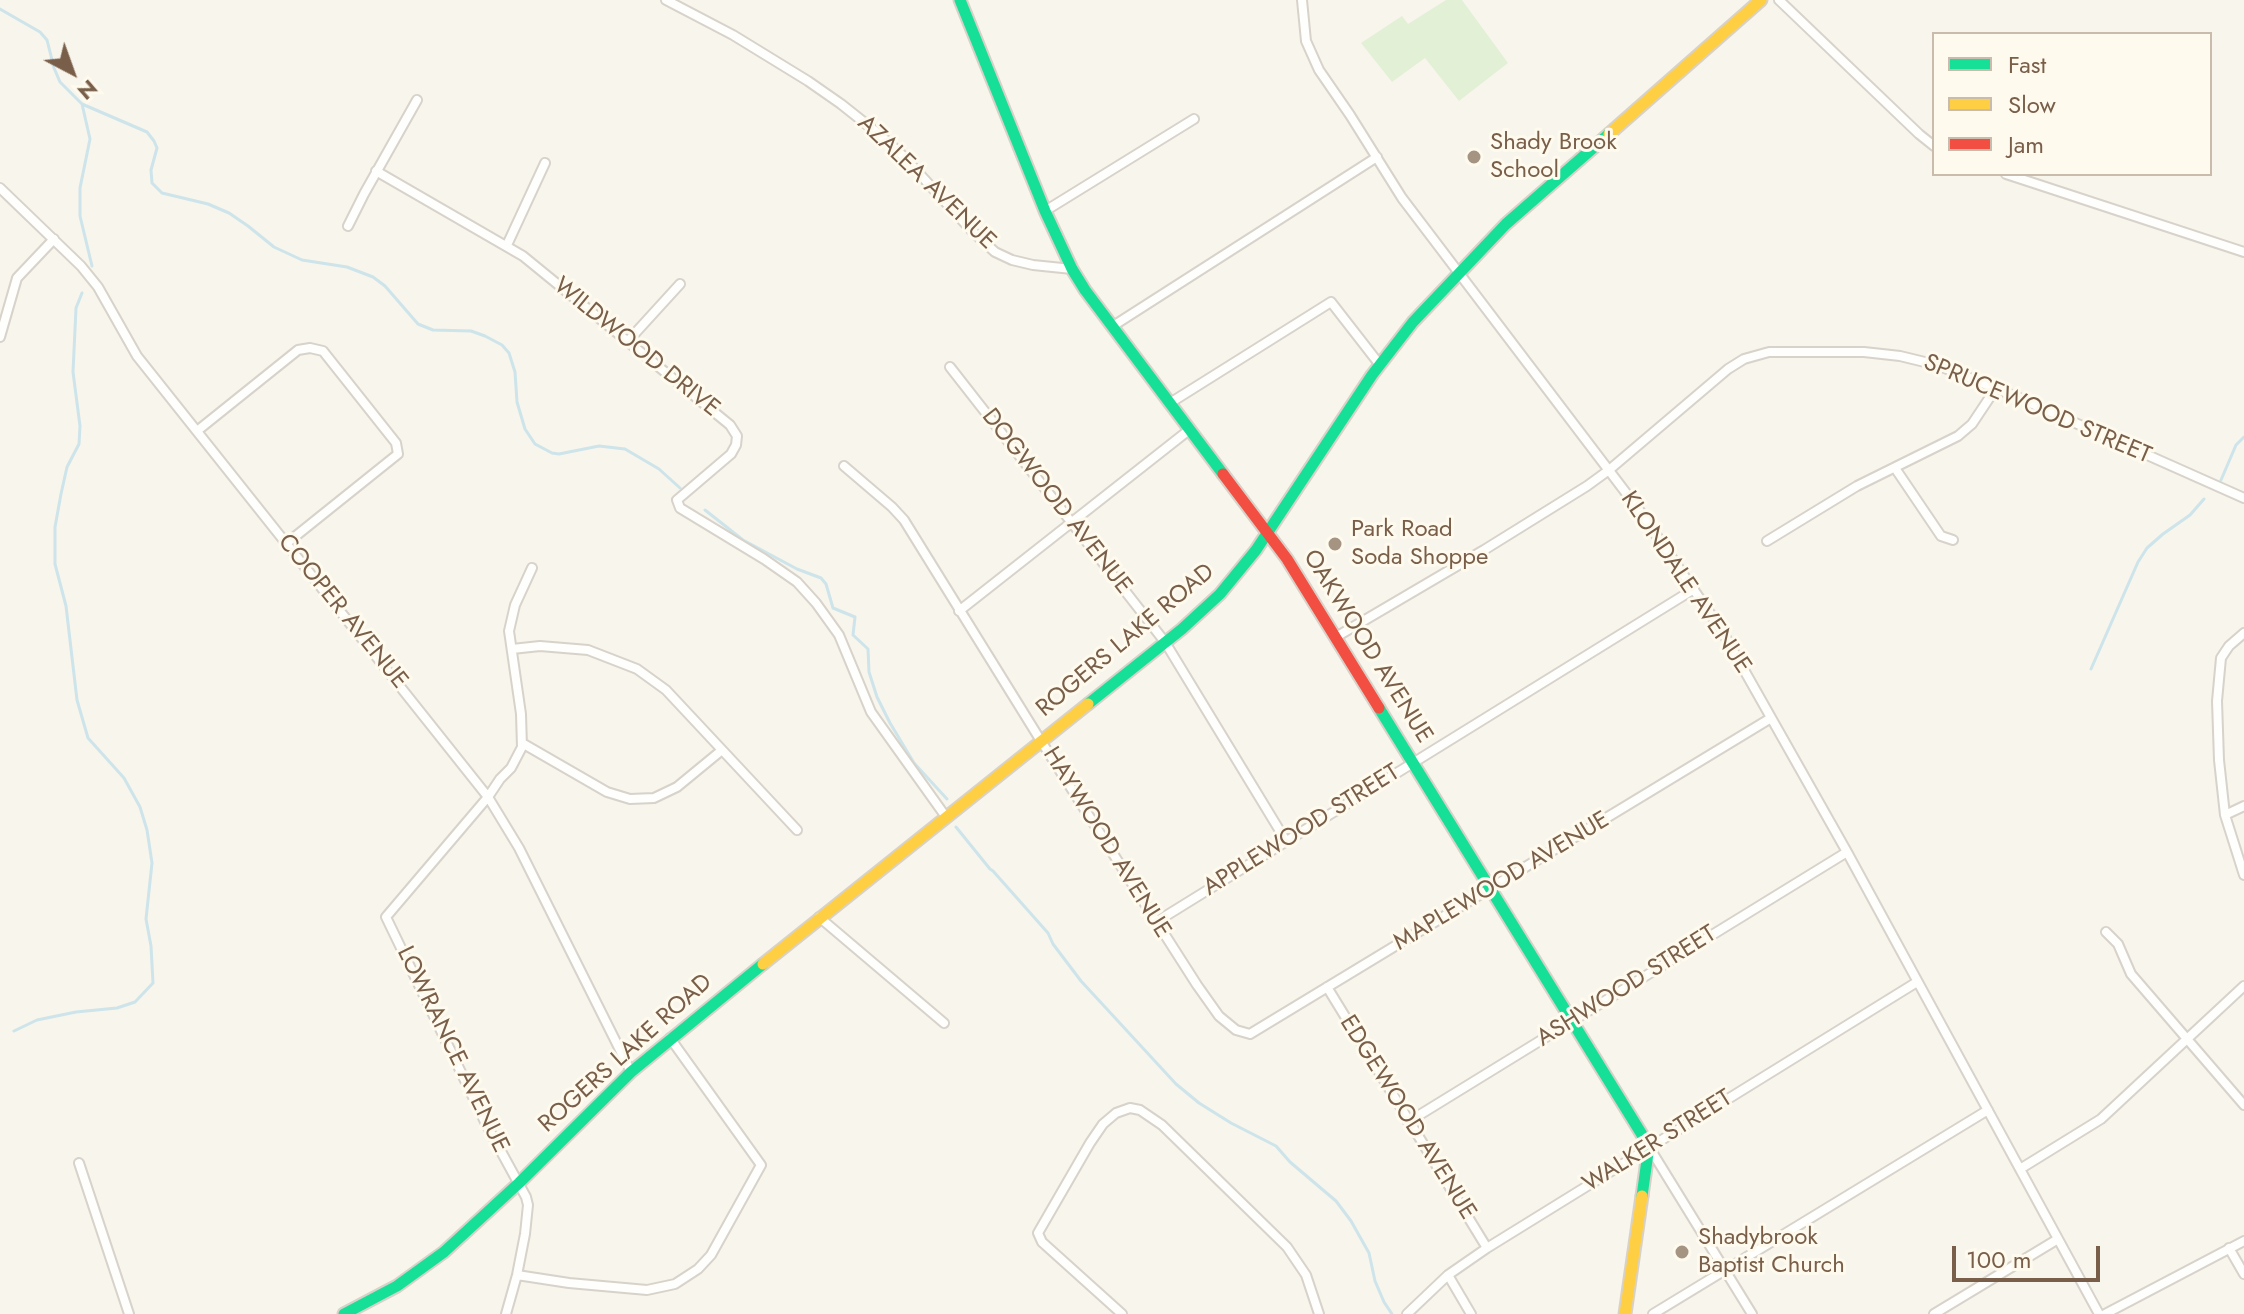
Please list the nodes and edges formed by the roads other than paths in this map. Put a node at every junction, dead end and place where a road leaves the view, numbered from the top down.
1 (666, 0) edge
2 (960, 0) edge
3 (1302, 0) edge
4 (1761, 0) edge
5 (1779, 0) edge
6 (417, 100) dead end
7 (1194, 119) dead end
8 (1932, 144) edge
9 (1377, 157) junction
10 (545, 163) dead end
11 (376, 171) junction
12 (2012, 176) edge
13 (0, 188) edge
14 (1045, 211) junction
15 (348, 226) dead end
16 (54, 239) junction
17 (507, 245) junction
18 (2244, 252) edge
19 (1072, 269) junction
20 (1459, 271) junction
21 (680, 284) dead end
22 (1113, 326) junction
23 (0, 337) edge
24 (628, 341) junction
25 (1380, 365) junction
26 (950, 367) dead end
27 (1996, 388) junction
28 (1170, 403) junction
29 (1189, 430) junction
30 (197, 431) junction
31 (844, 466) dead end
32 (1895, 468) junction
33 (1609, 470) junction
34 (2244, 498) edge
35 (1072, 522) junction
36 (1268, 533) junction
37 (1953, 540) dead end
38 (1767, 541) dead end
39 (287, 543) junction
40 (532, 568) dead end
41 (1694, 589) junction
42 (959, 611) junction
43 (2244, 633) edge
44 (1336, 637) junction
45 (1165, 642) junction
46 (512, 649) junction
47 (1771, 718) junction
48 (1041, 741) junction
49 (522, 743) junction
50 (722, 750) junction
51 (1413, 763) junction
52 (488, 797) junction
53 (2244, 806) edge
54 (2225, 815) junction
55 (946, 817) junction
56 (797, 830) dead end
57 (1286, 841) junction
58 (1847, 852) junction
59 (2244, 875) edge
60 (1491, 888) junction
61 (819, 917) junction
62 (1156, 922) junction
63 (2106, 932) dead end
64 (1917, 982) junction
65 (2244, 986) edge
66 (1327, 987) junction
67 (1573, 1021) junction
68 (944, 1023) dead end
69 (1230, 1027) joint
70 (670, 1038) junction
71 (2187, 1038) junction
72 (631, 1072) junction
73 (2244, 1105) edge
74 (1988, 1110) junction
75 (1408, 1122) junction
76 (1649, 1146) junction
77 (79, 1163) dead end
78 (2020, 1169) junction
79 (519, 1183) junction
80 (2058, 1239) junction
81 (2244, 1241) edge
82 (1487, 1248) junction
83 (2229, 1248) junction
84 (1725, 1270) junction
85 (2244, 1274) edge
86 (517, 1275) junction
87 (1448, 1275) junction
88 (1409, 1313) edge
89 (129, 1314) edge
90 (344, 1314) edge
91 (506, 1314) edge
92 (1122, 1314) edge
93 (1319, 1314) edge
94 (1471, 1314) edge
95 (1625, 1314) edge
96 (1653, 1314) edge
97 (1752, 1314) edge
98 (1934, 1314) edge
99 (2102, 1314) edge

1 - 19 street, AZALEA AVENUE
2 - 14 main road, OAKWOOD AVENUE
3 - 9 street, KLONDALE AVENUE
4 - 20 main road, ROGERS LAKE ROAD
5 - 8 street
6 - 11 street
7 - 14 street
9 - 20 street, KLONDALE AVENUE
9 - 22 street
10 - 17 street
11 - 15 street
11 - 17 street, WILDWOOD DRIVE
12 - 18 street
13 - 16 street, COOPER AVENUE
14 - 19 main road, OAKWOOD AVENUE
16 - 23 street
16 - 30 street, COOPER AVENUE
17 - 24 street, WILDWOOD DRIVE
19 - 22 main road, OAKWOOD AVENUE
20 - 25 main road, ROGERS LAKE ROAD
20 - 33 street, KLONDALE AVENUE
21 - 24 street
22 - 28 main road, OAKWOOD AVENUE
24 - 55 street, WILDWOOD DRIVE
25 - 28 street
25 - 36 main road, ROGERS LAKE ROAD
26 - 35 street, DOGWOOD AVENUE
27 - 32 street
27 - 33 street, SPRUCEWOOD STREET
27 - 34 street, SPRUCEWOOD STREET
28 - 29 main road, OAKWOOD AVENUE
29 - 35 street
29 - 36 main road, OAKWOOD AVENUE
30 - 39 street, COOPER AVENUE
30 - 39 street
31 - 42 street, HAYWOOD AVENUE
32 - 37 street
32 - 38 street
33 - 41 street, KLONDALE AVENUE
33 - 44 street, SPRUCEWOOD STREET
35 - 42 street
35 - 45 street, DOGWOOD AVENUE
36 - 44 main road, OAKWOOD AVENUE
36 - 45 main road, ROGERS LAKE ROAD
39 - 52 street, COOPER AVENUE
40 - 46 street
41 - 47 street, KLONDALE AVENUE
41 - 51 street, APPLEWOOD STREET
42 - 48 street, HAYWOOD AVENUE
43 - 54 street
44 - 51 main road, OAKWOOD AVENUE
45 - 48 main road, ROGERS LAKE ROAD
45 - 57 street, DOGWOOD AVENUE
46 - 49 street
46 - 50 street
47 - 58 street, KLONDALE AVENUE
47 - 60 street, MAPLEWOOD AVENUE
48 - 55 main road, ROGERS LAKE ROAD
48 - 62 street, HAYWOOD AVENUE
49 - 50 street
49 - 52 street
50 - 56 street
51 - 57 street, APPLEWOOD STREET
51 - 60 main road, OAKWOOD AVENUE
52 - 72 street, COOPER AVENUE
52 - 79 street, LOWRANCE AVENUE
53 - 54 street
54 - 59 street
55 - 61 main road, ROGERS LAKE ROAD
57 - 62 street, APPLEWOOD STREET
58 - 64 street, KLONDALE AVENUE
58 - 67 street, ASHWOOD STREET
60 - 66 street, MAPLEWOOD AVENUE
60 - 67 main road, OAKWOOD AVENUE
61 - 68 street
61 - 70 main road, ROGERS LAKE ROAD
62 - 69 street, HAYWOOD AVENUE
63 - 71 street
64 - 74 street, KLONDALE AVENUE
64 - 76 street, WALKER STREET
65 - 71 street
66 - 69 street, MAPLEWOOD AVENUE
66 - 75 street, EDGEWOOD AVENUE
67 - 75 street, ASHWOOD STREET
67 - 76 main road, OAKWOOD AVENUE
70 - 72 main road, ROGERS LAKE ROAD
70 - 86 street
71 - 73 street
71 - 78 street
72 - 79 main road, ROGERS LAKE ROAD
74 - 78 street, KLONDALE AVENUE
74 - 84 street
75 - 82 street, EDGEWOOD AVENUE
76 - 82 street, WALKER STREET
76 - 84 street, OAKWOOD AVENUE
76 - 95 main road
77 - 89 street
78 - 80 street, KLONDALE AVENUE
79 - 86 street
79 - 90 main road, ROGERS LAKE ROAD
80 - 98 street
80 - 99 street, KLONDALE AVENUE
81 - 83 street
82 - 87 street, WALKER STREET
83 - 85 street
83 - 99 street
84 - 96 street
84 - 97 street, OAKWOOD AVENUE
86 - 91 street
87 - 88 street, WALKER STREET
87 - 94 street
92 - 93 street

